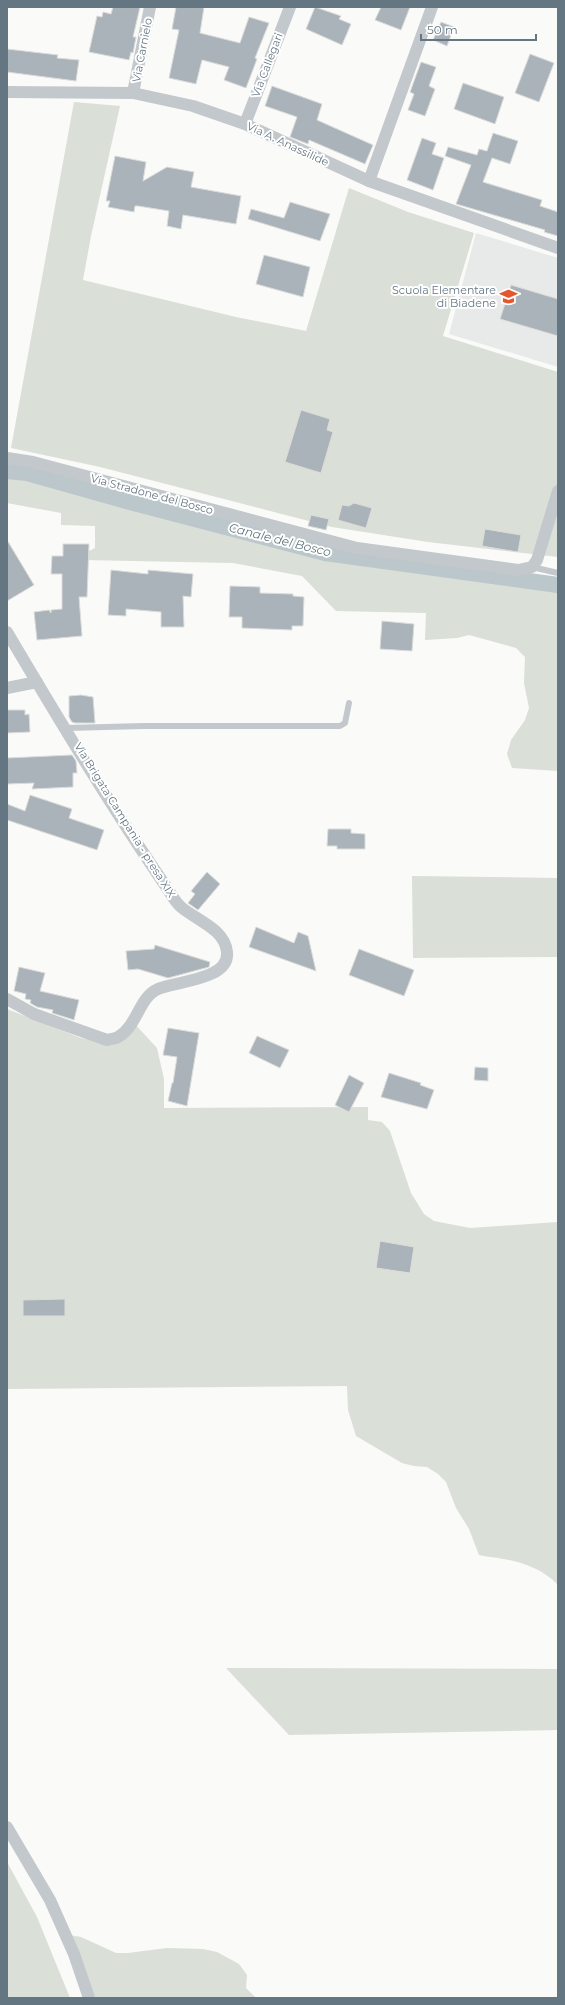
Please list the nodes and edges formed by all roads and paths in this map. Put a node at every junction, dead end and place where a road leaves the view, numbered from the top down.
1 (150, 7) edge
2 (290, 7) edge
3 (432, 7) edge
4 (7, 92) edge
5 (133, 93) junction
6 (245, 124) junction
7 (369, 181) junction
8 (558, 248) edge
9 (7, 458) edge
10 (558, 491) edge
11 (532, 568) junction
12 (558, 573) edge
13 (7, 632) edge
14 (37, 682) junction
15 (7, 688) edge
16 (349, 703) dead end
17 (66, 728) junction
18 (7, 999) edge
19 (7, 1828) edge
20 (89, 1998) edge

1 - 5 street, Via Carnielo
2 - 6 street, Via Callegari
3 - 7 street
4 - 5 street, Via A. Anassilide
5 - 6 street, Via A. Anassilide
6 - 7 street, Via A. Anassilide
7 - 8 street, Via A. Anassilide
9 - 11 street, Via Stradone del Bosco
10 - 11 street
11 - 12 lane
13 - 14 street, Via Brigata Campania - presa XIX
14 - 15 street
14 - 17 street, Via Brigata Campania - presa XIX
16 - 17 lane
17 - 18 street, Via Brigata Campania - presa XIX
19 - 20 street

